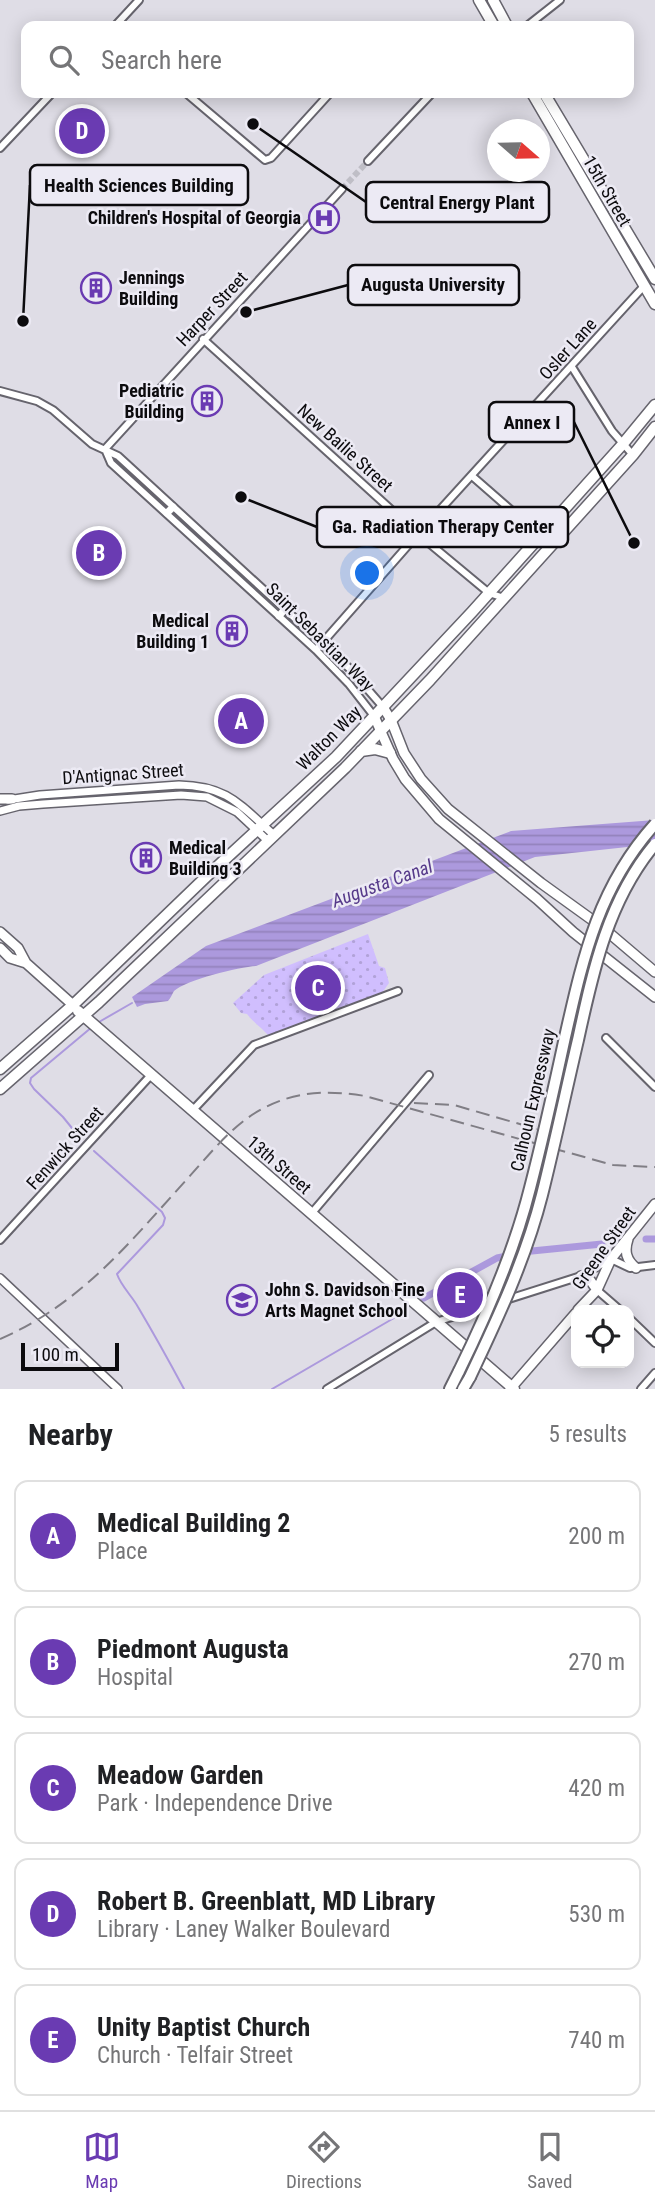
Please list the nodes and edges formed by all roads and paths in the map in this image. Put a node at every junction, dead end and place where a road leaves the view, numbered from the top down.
1 (139, 0) edge
2 (479, 0) edge
3 (493, 0) edge
4 (561, 0) edge
5 (120, 21) edge
6 (488, 21) edge
7 (504, 21) edge
8 (534, 21) edge
9 (47, 98) edge
10 (192, 98) edge
11 (325, 98) edge
12 (427, 98) edge
13 (535, 98) edge
14 (547, 98) edge
15 (0, 148) edge
16 (368, 161) tunnel mouth
17 (342, 189) tunnel mouth
18 (655, 279) edge
19 (644, 286) junction
20 (655, 304) edge
21 (203, 339) junction
22 (572, 367) junction
23 (0, 391) edge
24 (655, 405) edge
25 (654, 429) edge
26 (622, 445) junction
27 (105, 449) junction
28 (633, 455) junction
29 (472, 476) junction
30 (418, 534) junction
31 (541, 535) junction
32 (551, 545) junction
33 (489, 593) junction
34 (504, 598) junction
35 (282, 612) junction
36 (461, 624) junction
37 (472, 634) junction
38 (322, 643) junction
39 (316, 650) junction
40 (383, 707) junction
41 (374, 716) junction
42 (391, 720) junction
43 (381, 730) junction
44 (361, 751) junction
45 (392, 756) junction
46 (12, 799) joint
47 (0, 801) edge
48 (0, 811) edge
49 (655, 824) edge
50 (259, 828) junction
51 (271, 838) junction
52 (655, 844) edge
53 (0, 932) edge
54 (0, 948) edge
55 (26, 963) junction
56 (645, 963) junction
57 (655, 972) edge
58 (632, 978) junction
59 (398, 991) dead end
60 (655, 997) edge
61 (73, 1006) junction
62 (86, 1019) junction
63 (606, 1038) dead end
64 (0, 1069) edge
65 (151, 1075) junction
66 (429, 1075) dead end
67 (655, 1087) edge
68 (0, 1089) edge
69 (192, 1111) junction
70 (655, 1204) edge
71 (311, 1214) junction
72 (630, 1233) junction
73 (0, 1240) edge
74 (611, 1259) junction
75 (655, 1265) edge
76 (636, 1268) junction
77 (581, 1276) junction
78 (0, 1279) edge
79 (597, 1290) junction
80 (583, 1305) edge
81 (614, 1305) edge
82 (571, 1318) edge
83 (436, 1322) junction
84 (634, 1323) edge
85 (655, 1343) edge
86 (655, 1373) edge
87 (512, 1388) edge
88 (118, 1389) edge
89 (327, 1389) edge
90 (450, 1389) edge
91 (463, 1389) edge
92 (641, 1389) edge

1 - 5 street
2 - 6 main road
3 - 7 main road
4 - 8 street
9 - 15 street
10 - 11 street
12 - 16 street
13 - 19 main road, 15th Street
14 - 18 main road, 15th Street
17 - 21 street, Harper Street
19 - 20 main road, 15th Street
19 - 22 street, Osler Lane
21 - 27 street, Harper Street
21 - 30 street, New Bailie Street
22 - 26 street
22 - 29 street, Osler Lane
23 - 27 street, Saint Sebastian Way
24 - 26 main road, Walton Way
25 - 28 main road, Walton Way
26 - 28 street
26 - 31 main road, Walton Way
27 - 35 street, Saint Sebastian Way
28 - 32 main road, Walton Way
29 - 30 street, Osler Lane
29 - 31 street
30 - 33 street, New Bailie Street
30 - 38 street, Osler Lane
31 - 32 street
31 - 33 main road, Walton Way
32 - 34 main road, Walton Way
33 - 34 street, New Bailie Street
33 - 36 main road, Walton Way
34 - 37 main road, Walton Way
35 - 38 street, Saint Sebastian Way
35 - 39 street, Saint Sebastian Way
36 - 37 main road
36 - 40 main road, Walton Way
37 - 42 main road, Walton Way
38 - 39 street, Osler Lane
38 - 40 street, Saint Sebastian Way
39 - 41 street, Saint Sebastian Way
40 - 41 main road, Walton Way
40 - 42 main road, Saint Sebastian Way
41 - 43 main road, Saint Sebastian Way
41 - 50 main road, Walton Way
42 - 43 main road, Walton Way
42 - 56 main road, Saint Sebastian Way, bridge
43 - 44 main road, Walton Way
43 - 45 main road, Saint Sebastian Way
44 - 45 main road
44 - 51 main road, Walton Way
45 - 58 main road, Saint Sebastian Way, bridge
46 - 47 main road
46 - 50 street, D'Antignac Street
48 - 50 street, D'Antignac Street
49 - 90 highway, Calhoun Expressway, bridge
50 - 51 street, D'Antignac Street
50 - 61 main road, Walton Way
51 - 62 main road, Walton Way
52 - 91 highway, Calhoun Expressway, bridge
53 - 55 main road, 13th Street
54 - 55 main road, 13th Street
55 - 61 main road, 13th Street
56 - 57 main road, Saint Sebastian Way
56 - 58 main road
58 - 60 main road, Saint Sebastian Way
59 - 69 street
61 - 62 main road, 13th Street
61 - 64 main road, Walton Way
62 - 65 main road, 13th Street
62 - 68 main road, Walton Way
63 - 67 street
65 - 69 main road, 13th Street
65 - 73 street, Fenwick Street
66 - 71 street
69 - 71 main road, 13th Street
70 - 72 main road, Greene Street
71 - 83 main road, 13th Street
72 - 74 main road, Greene Street
72 - 76 main road
74 - 76 street
74 - 77 street
74 - 79 main road, Greene Street
75 - 76 street
77 - 79 main road
77 - 83 street
78 - 88 street
79 - 80 main road, Greene Street
79 - 81 street
82 - 87 main road, Greene Street
83 - 87 main road, 13th Street
83 - 89 street
84 - 85 street
86 - 92 street

